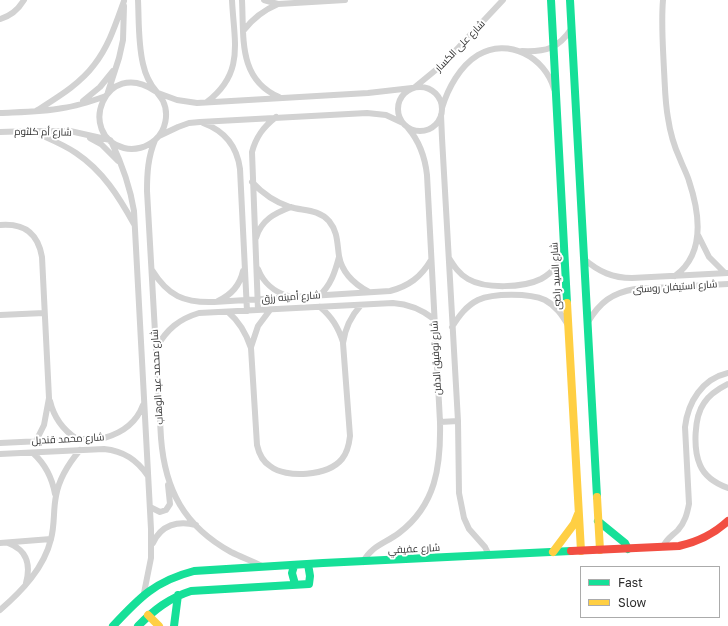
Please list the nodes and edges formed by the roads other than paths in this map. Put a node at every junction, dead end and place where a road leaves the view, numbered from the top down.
1 (24, 0) edge
2 (124, 0) edge
3 (138, 0) edge
4 (232, 0) edge
5 (242, 0) edge
6 (264, 0) edge
7 (332, 0) edge
8 (346, 0) edge
9 (503, 0) edge
10 (551, 0) edge
11 (570, 0) edge
12 (663, 0) edge
13 (278, 4) junction
14 (0, 19) edge
15 (572, 28) junction
16 (244, 30) junction
17 (554, 47) junction
18 (518, 50) junction
19 (117, 65) junction
20 (413, 88) junction
21 (156, 92) junction
22 (107, 94) junction
23 (556, 96) junction
24 (280, 98) junction
25 (207, 102) junction
26 (78, 105) junction
27 (442, 108) junction
28 (36, 111) junction
29 (0, 113) edge
30 (442, 115) junction
31 (276, 117) junction
32 (200, 122) junction
33 (403, 124) junction
34 (408, 128) junction
35 (32, 131) junction
36 (0, 132) edge
37 (81, 134) junction
38 (156, 139) junction
39 (110, 141) junction
40 (124, 169) junction
41 (252, 182) junction
42 (291, 207) junction
43 (0, 224) edge
44 (135, 226) junction
45 (698, 234) junction
46 (255, 242) junction
47 (564, 247) junction
48 (339, 257) junction
49 (448, 257) junction
50 (584, 259) junction
51 (431, 260) junction
52 (245, 264) junction
53 (256, 264) junction
54 (152, 269) junction
55 (726, 273) edge
56 (675, 276) junction
57 (728, 284) edge
58 (370, 292) junction
59 (319, 296) junction
60 (294, 297) junction
61 (258, 299) junction
62 (247, 300) junction
63 (214, 302) junction
64 (361, 305) junction
65 (320, 307) junction
66 (258, 310) junction
67 (270, 310) junction
68 (247, 311) junction
69 (228, 312) junction
70 (44, 313) junction
71 (0, 315) edge
72 (434, 318) junction
73 (588, 322) junction
74 (569, 325) junction
75 (452, 326) junction
76 (343, 343) junction
77 (156, 348) junction
78 (251, 348) junction
79 (728, 373) edge
80 (728, 384) edge
81 (49, 398) junction
82 (144, 402) junction
83 (458, 421) junction
84 (440, 422) junction
85 (77, 439) junction
86 (36, 441) junction
87 (0, 443) edge
88 (80, 450) junction
89 (33, 452) junction
90 (0, 454) edge
91 (148, 477) junction
92 (167, 477) junction
93 (728, 488) edge
94 (56, 496) junction
95 (150, 506) junction
96 (579, 512) junction
97 (598, 521) junction
98 (728, 521) edge
99 (196, 525) junction
100 (51, 539) junction
101 (0, 543) edge
102 (8, 543) junction
103 (151, 546) junction
104 (663, 547) junction
105 (628, 549) junction
106 (600, 550) junction
107 (581, 551) junction
108 (553, 552) junction
109 (489, 555) junction
110 (363, 562) junction
111 (308, 564) junction
112 (263, 566) junction
113 (294, 566) junction
114 (295, 584) junction
115 (26, 585) junction
116 (144, 593) junction
117 (178, 594) junction
118 (0, 610) edge
119 (148, 615) junction
120 (113, 626) edge
121 (138, 626) edge
122 (159, 626) edge
123 (174, 626) edge

1 - 14 street
2 - 19 street
2 - 28 street
3 - 21 street
4 - 25 street
5 - 16 street
6 - 13 street
7 - 8 street
7 - 13 street
9 - 20 street, شارع على الكسار
10 - 17 street, شارع السيد راضى
11 - 15 street
12 - 45 street
13 - 16 street
15 - 17 street
15 - 50 street
16 - 24 street
17 - 18 street
17 - 23 street, شارع السيد راضى
18 - 23 street, شارع على الكسار
18 - 27 street, شارع على الكسار
19 - 22 street
19 - 26 street
20 - 24 street
20 - 27 street
20 - 33 street
21 - 22 street
21 - 25 street
21 - 38 street
22 - 26 street, شارع أم كلثوم
22 - 39 street
23 - 47 street, شارع السيد راضى
24 - 25 street
26 - 28 street, شارع أم كلثوم
27 - 30 street
28 - 29 street, شارع أم كلثوم
30 - 34 street
30 - 49 street, شارع توفيق الدقن
31 - 32 street
31 - 33 street
31 - 41 street
32 - 38 street
32 - 52 street
33 - 34 street
34 - 51 street, شارع توفيق الدقن
35 - 36 street, شارع أم كلثوم
35 - 37 street, شارع أم كلثوم
35 - 44 street
37 - 39 street, شارع أم كلثوم
37 - 40 street
38 - 39 street
38 - 54 street, شارع محمد عبد الوهاب
39 - 40 street, شارع محمد عبد الوهاب
40 - 44 street, شارع محمد عبد الوهاب
41 - 42 street
41 - 46 street
42 - 46 street
42 - 48 street
43 - 70 street
44 - 82 street, شارع محمد عبد الوهاب
45 - 55 street
45 - 56 street
46 - 53 street
47 - 49 street
47 - 74 street, شارع السيد راضى
48 - 58 street
48 - 59 street
49 - 75 street, شارع توفيق الدقن
50 - 56 street, شارع استيفان روستى
50 - 73 street
51 - 58 street, شارع أمينه رزق
51 - 72 street, شارع توفيق الدقن
52 - 62 street
52 - 63 street
53 - 60 street
53 - 61 street
54 - 63 street, شارع أمينه رزق
54 - 77 street, شارع محمد عبد الوهاب
55 - 56 street, شارع استيفان روستى
57 - 73 street, شارع استيفان روستى
58 - 59 street, شارع أمينه رزق
59 - 60 street, شارع أمينه رزق
60 - 61 street, شارع أمينه رزق
61 - 62 street, شارع أمينه رزق
61 - 66 street
62 - 63 street, شارع أمينه رزق
62 - 68 street
64 - 65 street, شارع أمينه رزق
64 - 72 street, شارع أمينه رزق
64 - 76 street
65 - 67 street, شارع أمينه رزق
65 - 76 street
66 - 67 street, شارع أمينه رزق
66 - 68 street, شارع أمينه رزق
67 - 78 street
68 - 69 street, شارع أمينه رزق
69 - 77 street, شارع أمينه رزق
69 - 78 street
70 - 71 street
70 - 81 street
72 - 84 street, شارع توفيق الدقن
73 - 97 street
74 - 75 street
74 - 96 street, شارع السيد راضى
75 - 83 street, شارع توفيق الدقن
76 - 78 street
77 - 92 street, شارع محمد عبد الوهاب
79 - 104 street
80 - 93 street
81 - 85 street
81 - 86 street
82 - 85 street, شارع محمد قنديل
82 - 91 street, شارع محمد عبد الوهاب
83 - 84 street
83 - 109 street, شارع توفيق الدقن
84 - 110 street, شارع توفيق الدقن
85 - 86 street, شارع محمد قنديل
86 - 87 street, شارع محمد قنديل
88 - 89 street, شارع محمد قنديل
88 - 91 street, شارع محمد قنديل
88 - 94 street
89 - 90 street, شارع محمد قنديل
89 - 94 street
91 - 95 street, شارع محمد عبد الوهاب
92 - 95 street
92 - 99 street, شارع محمد عبد الوهاب
94 - 100 street
95 - 103 street, شارع محمد عبد الوهاب
96 - 107 street, شارع السيد راضى
96 - 108 street
97 - 105 street
97 - 106 street
98 - 104 street, شارع عفيفي
99 - 103 street
99 - 112 street, شارع محمد عبد الوهاب
100 - 102 street
100 - 115 street
101 - 102 street
102 - 115 street
103 - 116 street, شارع محمد عبد الوهاب
104 - 105 street, شارع عفيفي
105 - 106 street, شارع عفيفي
106 - 107 street, شارع عفيفي
107 - 108 street, شارع عفيفي
108 - 109 street, شارع عفيفي
109 - 110 street, شارع عفيفي
110 - 111 street, شارع عفيفي
111 - 113 street, شارع عفيفي
111 - 114 street
112 - 113 street, شارع عفيفي
112 - 116 street, شارع عفيفي
113 - 114 street
114 - 117 street
115 - 118 street
116 - 120 street, شارع عفيفي
117 - 119 street
117 - 123 street
119 - 121 street
119 - 122 street

